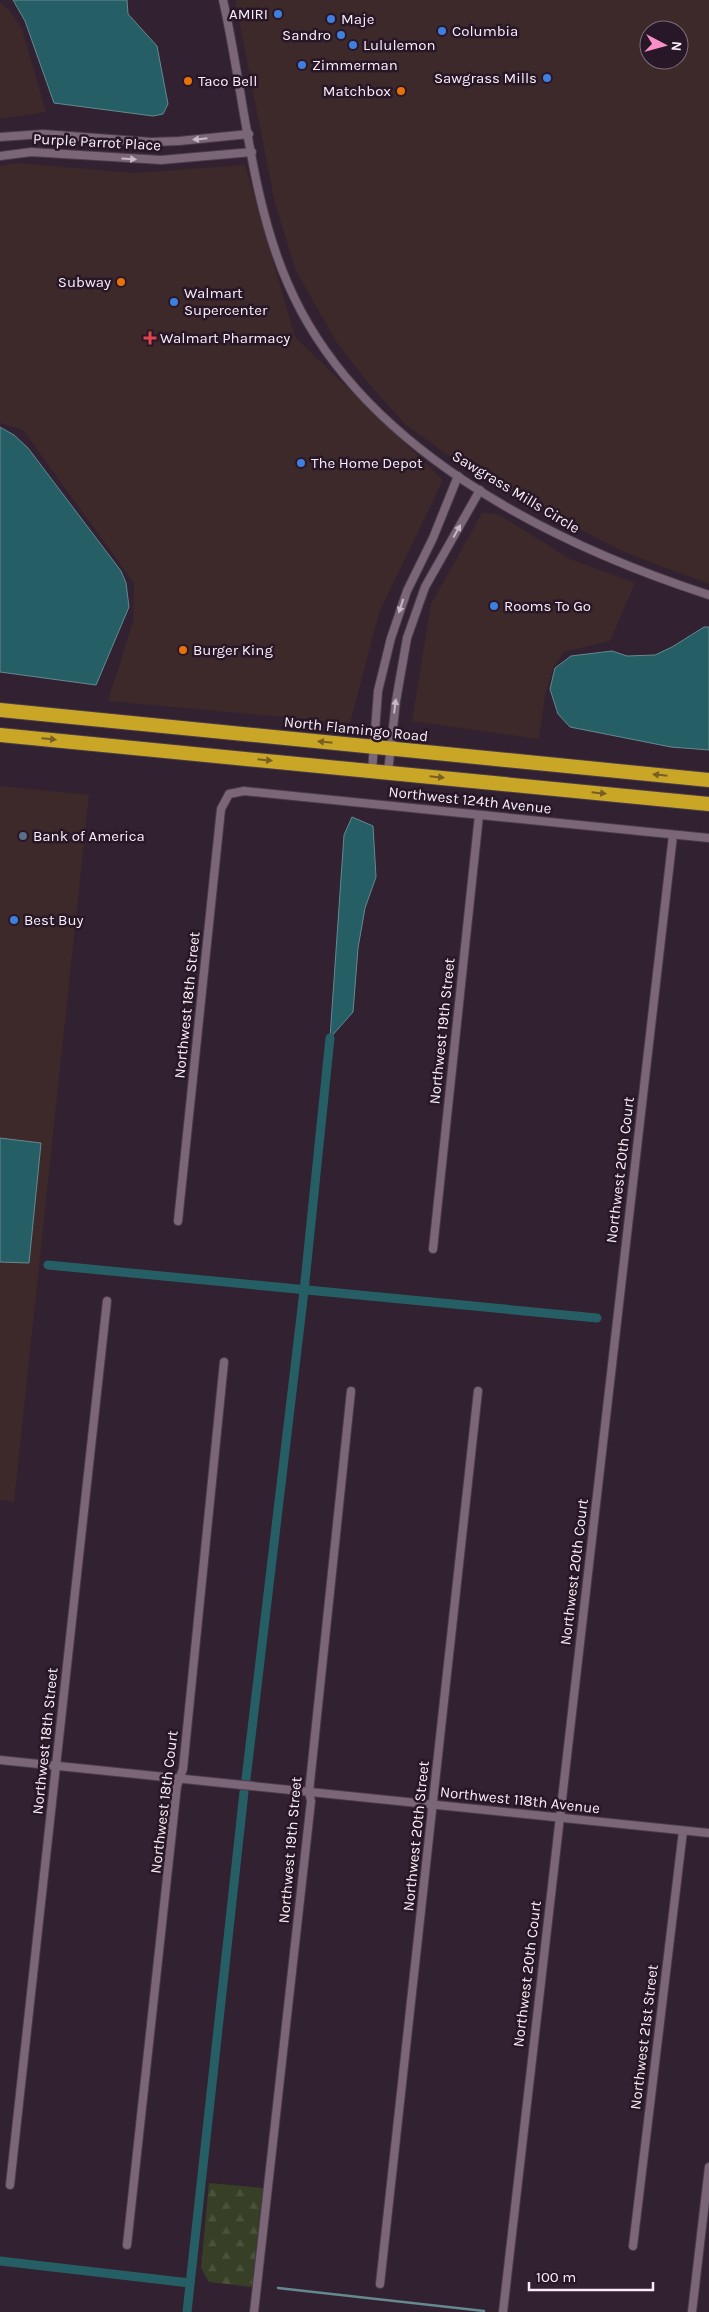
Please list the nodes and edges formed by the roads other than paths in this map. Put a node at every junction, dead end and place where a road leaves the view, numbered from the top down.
1 (223, 0) edge
2 (249, 134) junction
3 (0, 137) edge
4 (252, 152) junction
5 (0, 156) edge
6 (458, 476) junction
7 (480, 490) junction
8 (709, 595) edge
9 (0, 710) edge
10 (0, 735) edge
11 (373, 747) junction
12 (390, 748) junction
13 (372, 770) junction
14 (388, 772) junction
15 (709, 780) edge
16 (229, 794) joint
17 (709, 804) edge
18 (479, 814) junction
19 (673, 835) junction
20 (709, 838) edge
21 (178, 1221) dead end
22 (433, 1249) dead end
23 (107, 1301) dead end
24 (224, 1362) dead end
25 (351, 1391) dead end
26 (478, 1391) dead end
27 (0, 1760) edge
28 (56, 1766) junction
29 (180, 1778) junction
30 (309, 1792) junction
31 (434, 1806) junction
32 (559, 1817) junction
33 (683, 1830) junction
34 (709, 1833) edge
35 (709, 2166) edge
36 (10, 2185) dead end
37 (127, 2245) dead end
38 (633, 2246) dead end
39 (380, 2284) dead end
40 (254, 2312) edge
41 (503, 2312) edge
42 (692, 2312) edge

1 - 2 street, Sawgrass Mills Circle
2 -> 3 street, Purple Parrot Place
2 - 4 street, Sawgrass Mills Circle
5 -> 4 street, Purple Parrot Place
4 - 6 street, Sawgrass Mills Circle
6 - 7 street, Sawgrass Mills Circle
6 -> 11 street
7 - 8 street, Sawgrass Mills Circle
12 -> 7 street
11 -> 9 highway, North Flamingo Road
10 -> 13 highway
11 - 12 highway, North Flamingo Road
11 - 13 street
12 - 14 street
15 -> 12 highway, North Flamingo Road
13 - 14 highway
14 -> 17 highway
16 - 18 street, Northwest 124th Avenue
16 - 21 street, Northwest 18th Street
18 - 19 street, Northwest 124th Avenue
18 - 22 street, Northwest 19th Street
19 - 20 street, Northwest 124th Avenue
19 - 32 street, Northwest 20th Court
23 - 28 street, Northwest 18th Street
24 - 29 street, Northwest 18th Court
25 - 30 street, Northwest 19th Street
26 - 31 street, Northwest 20th Street
27 - 28 street, Northwest 118th Avenue
28 - 29 street, Northwest 118th Avenue
28 - 36 street, Northwest 18th Street
29 - 30 street, Northwest 118th Avenue
29 - 37 street, Northwest 18th Court
30 - 31 street, Northwest 118th Avenue
30 - 40 street, Northwest 19th Street
31 - 32 street, Northwest 118th Avenue
31 - 39 street, Northwest 20th Street
32 - 33 street, Northwest 118th Avenue
32 - 41 street, Northwest 20th Court
33 - 34 street, Northwest 118th Avenue
33 - 38 street, Northwest 21st Street
35 - 42 street

